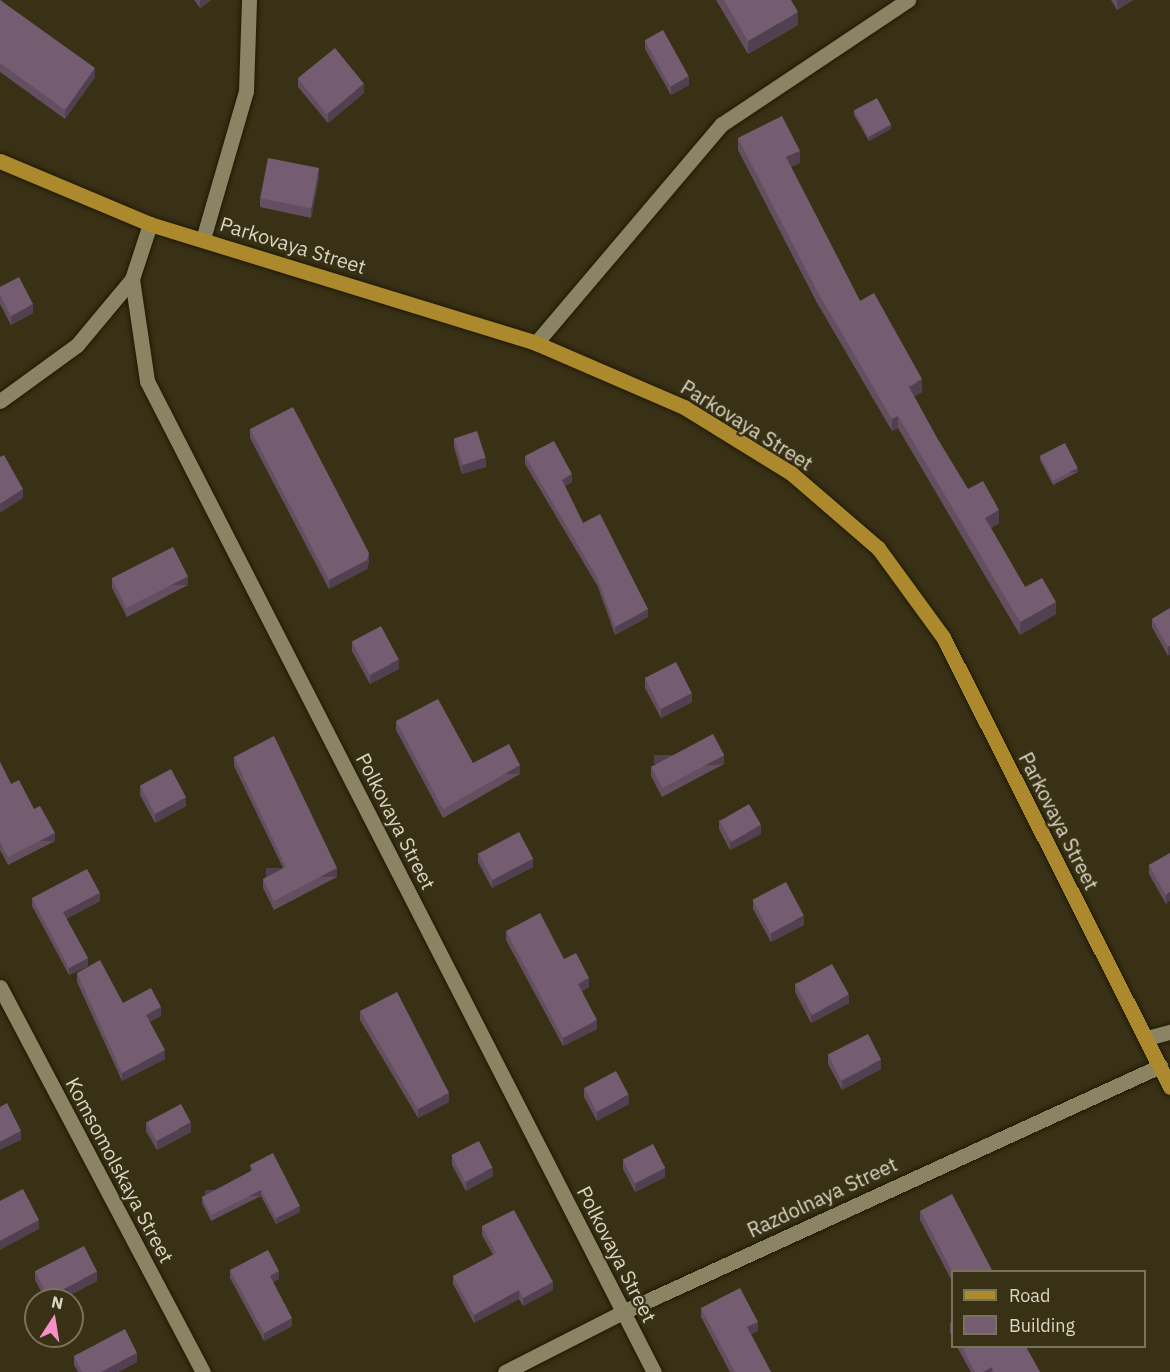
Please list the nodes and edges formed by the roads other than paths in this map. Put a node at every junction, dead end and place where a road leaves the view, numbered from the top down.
1 (249, 0) edge
2 (908, 0) edge
3 (0, 161) edge
4 (150, 224) junction
5 (203, 239) junction
6 (132, 279) junction
7 (536, 343) junction
8 (0, 401) edge
9 (0, 987) edge
10 (1170, 1032) edge
11 (1147, 1038) junction
12 (1160, 1066) junction
13 (1170, 1087) edge
14 (623, 1312) junction
15 (203, 1372) edge
16 (505, 1372) edge
17 (654, 1372) edge

1 - 5 street
2 - 7 street
3 - 4 main road, Parkovaya Street
4 - 5 main road, Parkovaya Street
4 - 6 street
5 - 7 main road, Parkovaya Street
6 - 8 street
6 - 14 street, Polkovaya Street
7 - 11 main road, Parkovaya Street
9 - 15 street, Komsomolskaya Street
10 - 11 street
11 - 12 main road, Parkovaya Street
12 - 13 main road, Parkovaya Street
12 - 14 street, Razdolnaya Street
14 - 16 street, Razdolnaya Street
14 - 17 street, Polkovaya Street

